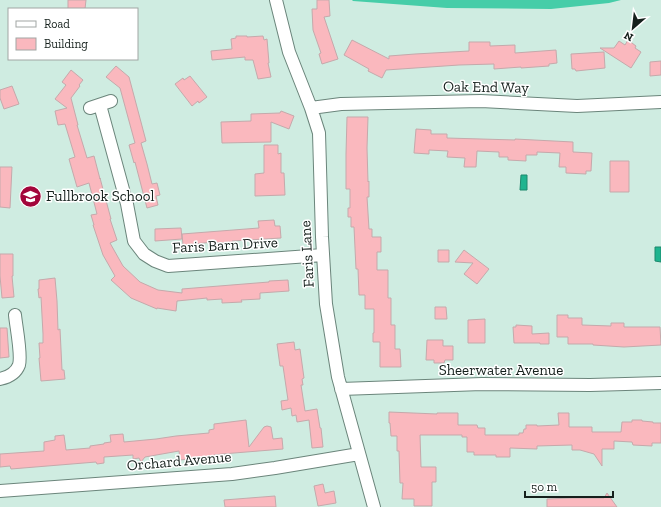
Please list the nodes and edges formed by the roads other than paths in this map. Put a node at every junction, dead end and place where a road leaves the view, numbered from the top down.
1 (276, 0) edge
2 (111, 101) dead end
3 (661, 102) edge
4 (311, 108) junction
5 (323, 255) junction
6 (15, 314) dead end
7 (0, 379) edge
8 (661, 384) edge
9 (342, 389) junction
10 (359, 454) junction
11 (0, 491) edge
12 (374, 507) edge

1 - 4 street, Faris Lane
2 - 5 street, Faris Barn Drive
3 - 4 street, Oak End Way
4 - 5 street, Faris Lane
5 - 9 street, Faris Lane
6 - 7 street
8 - 9 street, Sheerwater Avenue
9 - 10 street, Faris Lane
10 - 11 street, Orchard Avenue
10 - 12 street, Faris Lane

